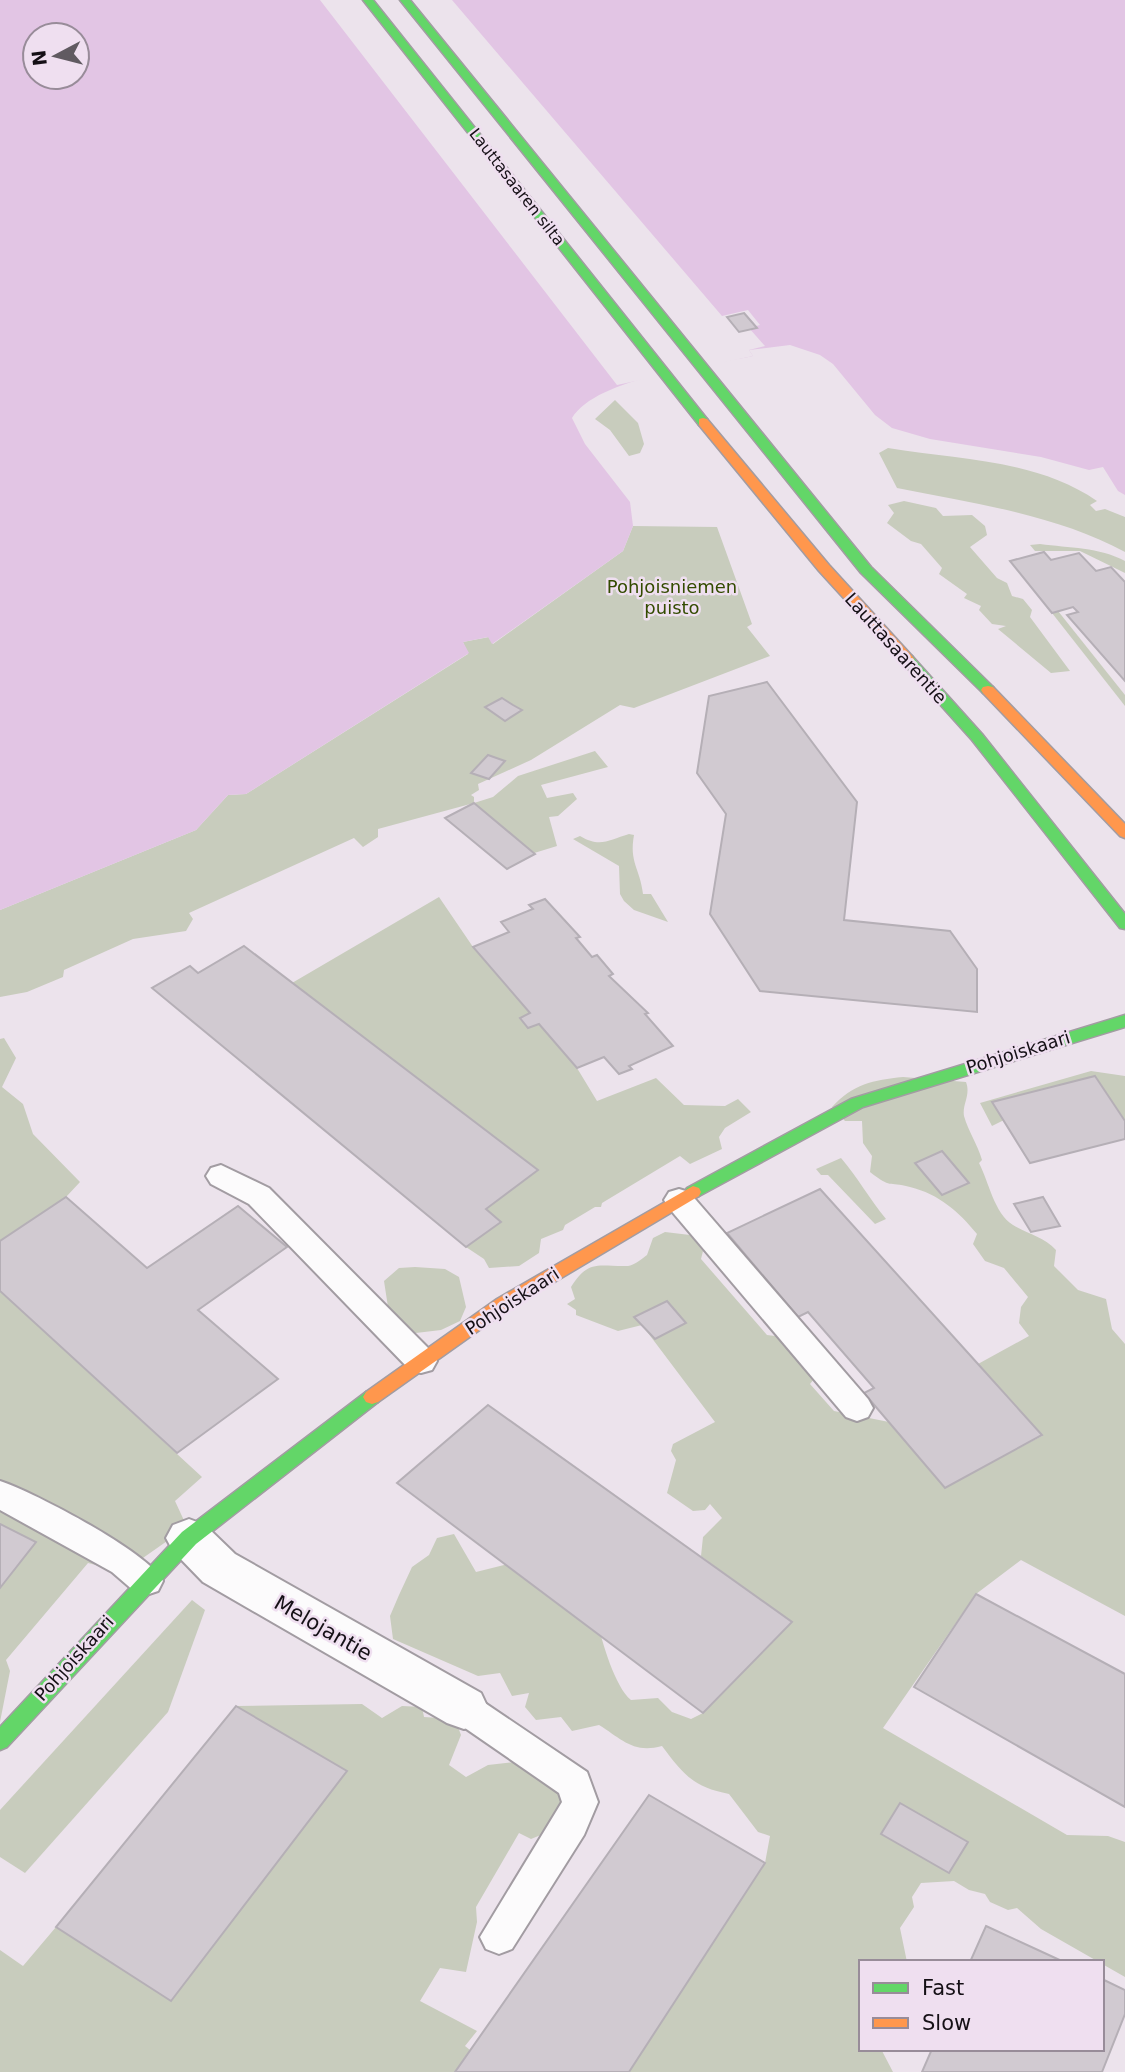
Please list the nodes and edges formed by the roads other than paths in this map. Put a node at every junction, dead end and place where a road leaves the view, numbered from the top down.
1 (368, 0) edge
2 (405, 0) edge
3 (703, 367) joint
4 (665, 375) joint
5 (1125, 833) edge
6 (1125, 924) edge
7 (1125, 1021) edge
8 (221, 1176) dead end
9 (679, 1200) junction
10 (421, 1361) junction
11 (857, 1408) dead end
12 (0, 1494) edge
13 (189, 1538) junction
14 (146, 1581) junction
15 (464, 1708) joint
16 (0, 1741) edge
17 (499, 1937) dead end

1 - 4 main road, Lauttasaaren silta
2 - 3 main road, Lauttasaaren silta
3 - 5 main road, Lauttasaarentie
4 - 6 main road, Lauttasaarentie
7 - 9 main road, Pohjoiskaari
8 - 10 lane
9 - 10 main road, Pohjoiskaari
9 - 11 lane
10 - 13 main road, Pohjoiskaari
12 - 14 lane
13 - 14 main road, Pohjoiskaari
13 - 15 street, Melojantie
14 - 16 main road, Pohjoiskaari
15 - 17 lane

